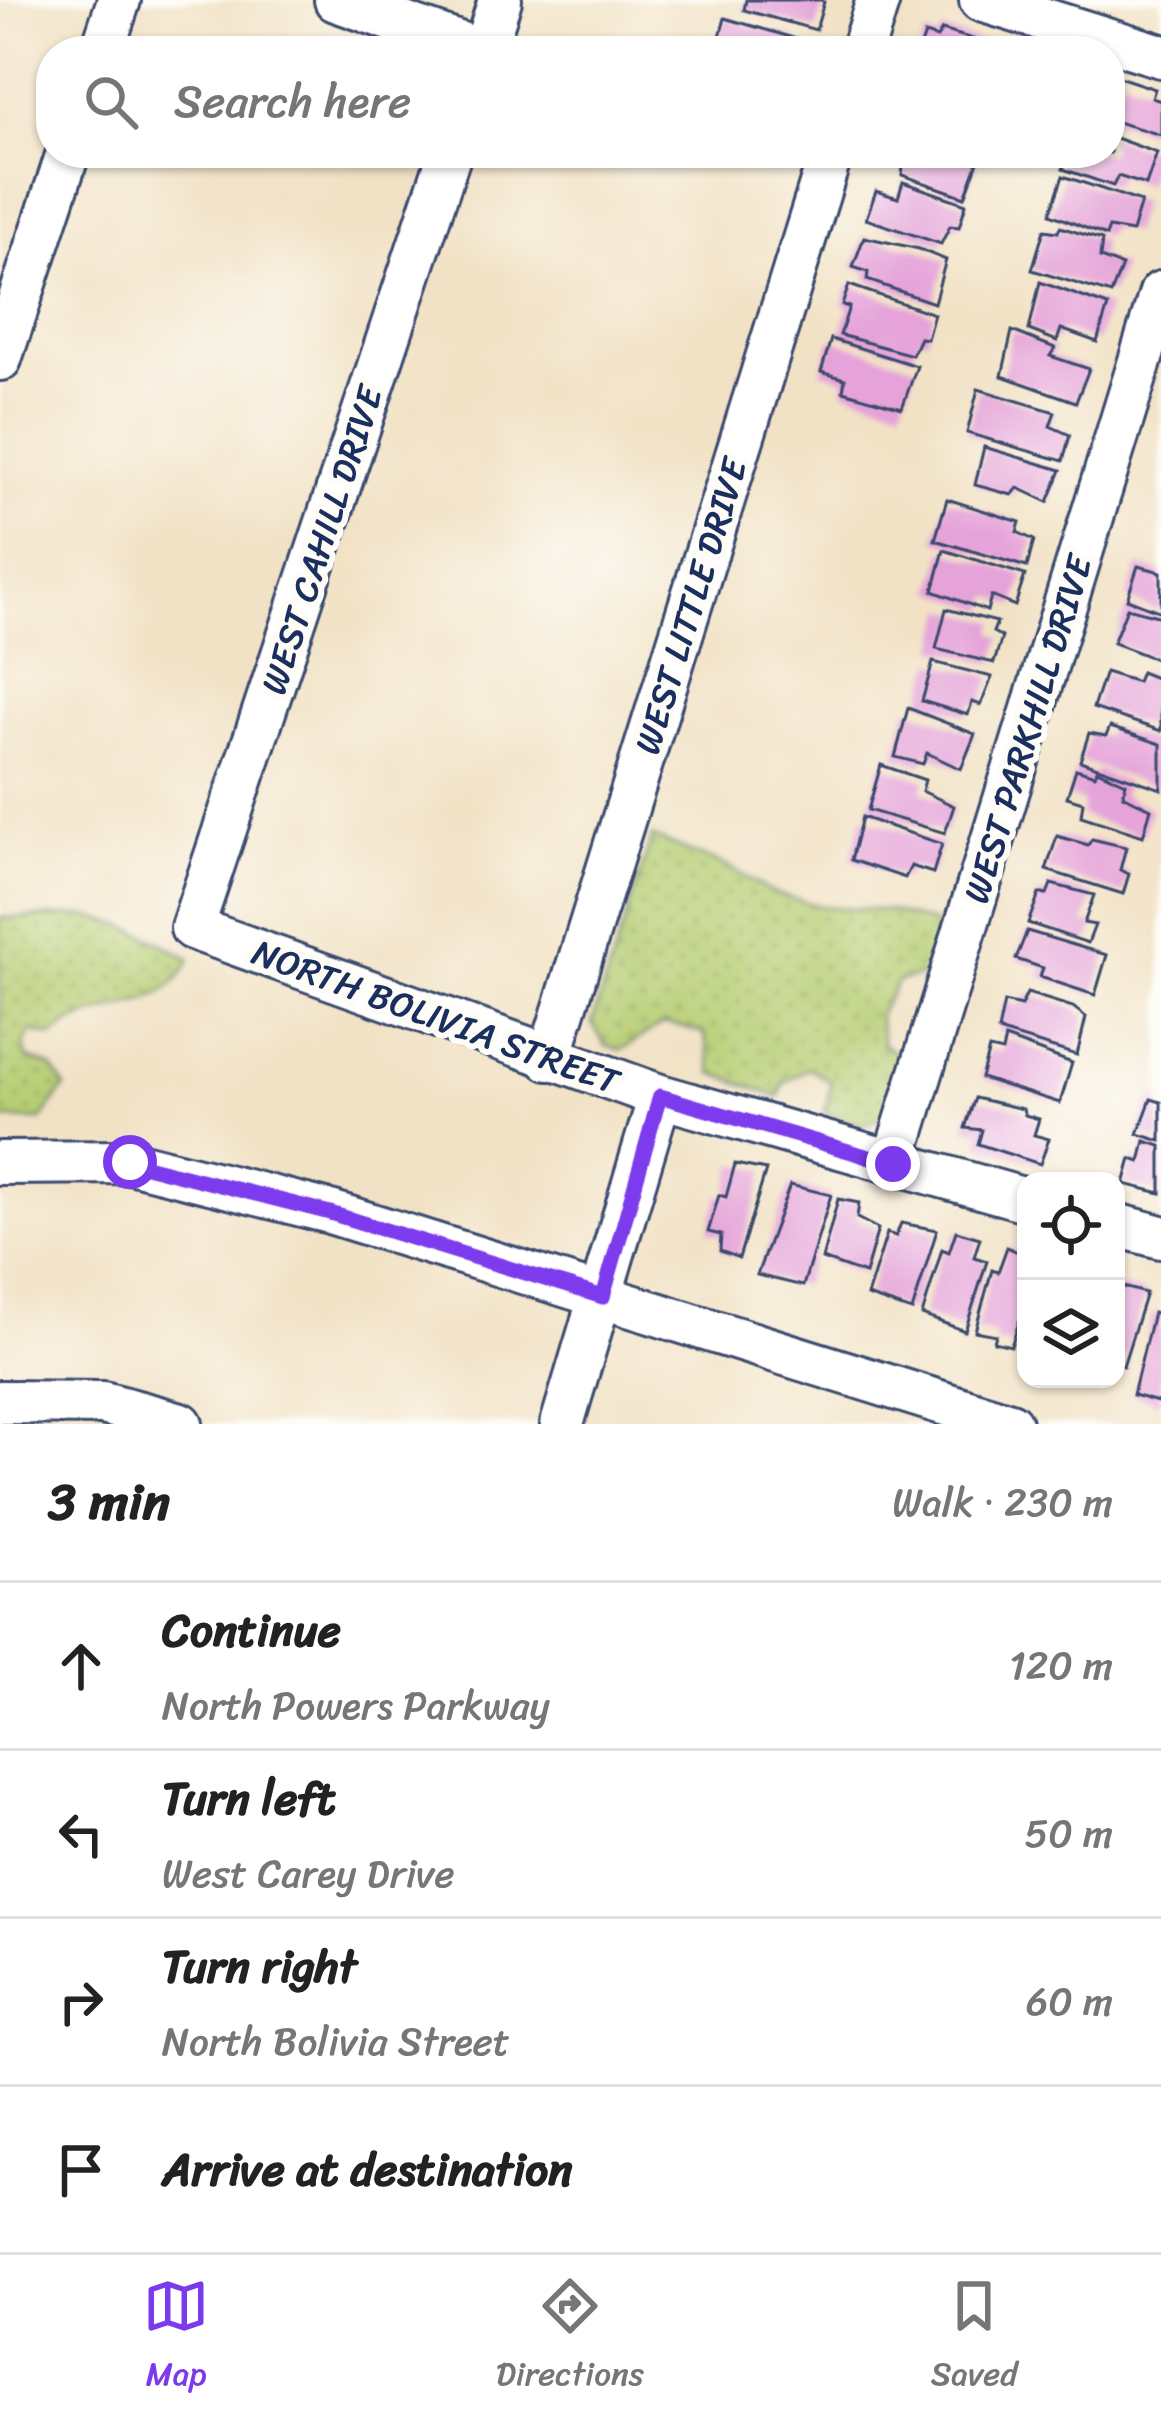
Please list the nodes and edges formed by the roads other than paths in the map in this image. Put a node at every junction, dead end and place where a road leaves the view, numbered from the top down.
1 (119, 0) edge
2 (336, 0) edge
3 (500, 0) edge
4 (878, 0) edge
5 (981, 0) edge
6 (107, 36) edge
7 (439, 36) edge
8 (487, 36) edge
9 (867, 36) edge
10 (1097, 36) edge
11 (1125, 45) edge
12 (1161, 56) edge
13 (63, 168) edge
14 (445, 168) edge
15 (826, 168) edge
16 (1161, 293) edge
17 (0, 359) edge
18 (192, 928) joint
19 (549, 1059) junction
20 (660, 1096) junction
21 (0, 1163) edge
22 (893, 1164) junction
23 (1017, 1198) edge
24 (1125, 1227) edge
25 (1161, 1237) edge
26 (603, 1297) junction
27 (0, 1402) edge
28 (181, 1424) edge
29 (562, 1424) edge
30 (1010, 1424) edge

1 - 6 street
2 - 7 street
3 - 8 street
4 - 9 street
5 - 10 street
11 - 12 street
13 - 17 street
14 - 18 street, WEST CAHILL DRIVE
15 - 19 street, WEST LITTLE DRIVE
16 - 22 street, WEST PARKHILL DRIVE
18 - 19 street, NORTH BOLIVIA STREET
19 - 20 street, NORTH BOLIVIA STREET
20 - 22 street, NORTH BOLIVIA STREET
20 - 26 street
21 - 26 street
22 - 23 street, NORTH BOLIVIA STREET
24 - 25 street
26 - 29 street
26 - 30 street
27 - 28 street

